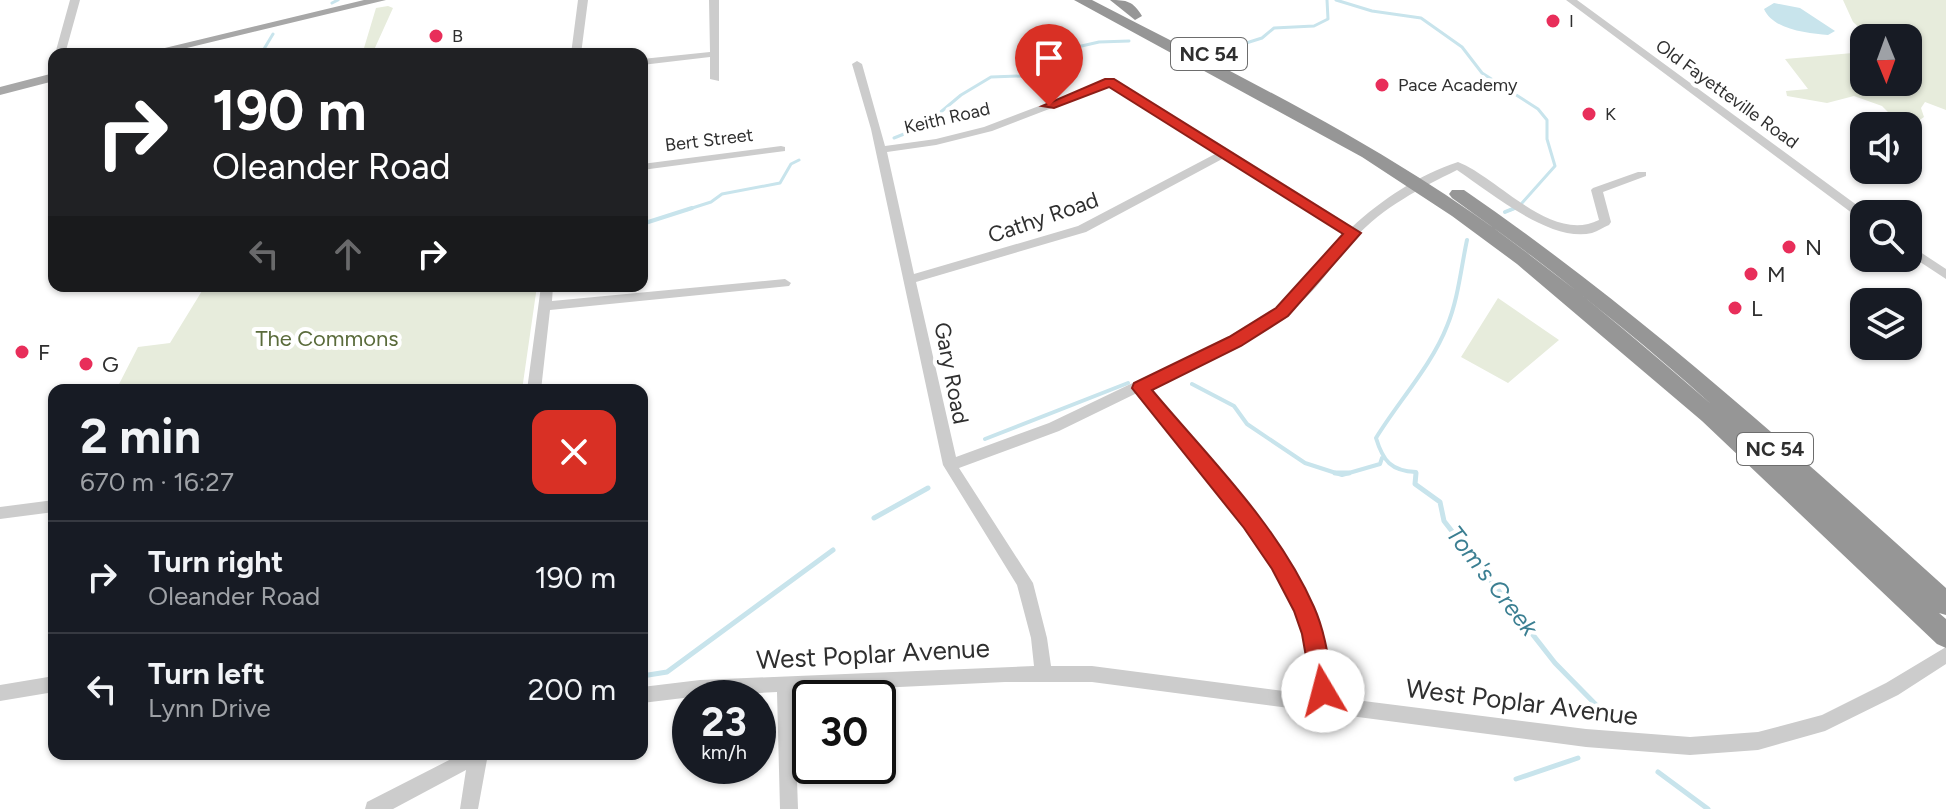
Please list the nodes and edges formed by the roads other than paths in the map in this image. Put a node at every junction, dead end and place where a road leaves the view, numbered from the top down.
1 (75, 0) edge
2 (380, 0) edge
3 (583, 0) edge
4 (714, 0) edge
5 (1066, 0) edge
6 (1081, 0) edge
7 (1105, 0) edge
8 (1117, 0) edge
9 (1571, 0) edge
10 (1135, 22) junction
11 (62, 48) edge
12 (172, 48) edge
13 (577, 48) edge
14 (714, 54) junction
15 (648, 61) edge
16 (857, 64) dead end
17 (48, 79) edge
18 (715, 79) dead end
19 (0, 91) edge
20 (781, 149) dead end
21 (879, 150) junction
22 (1225, 153) junction
23 (648, 166) edge
24 (1642, 174) dead end
25 (1425, 181) junction
26 (1850, 206) edge
27 (1353, 233) junction
28 (1922, 258) edge
29 (1946, 275) edge
30 (910, 279) junction
31 (785, 283) dead end
32 (546, 292) edge
33 (545, 306) junction
34 (535, 384) edge
35 (1141, 388) junction
36 (950, 465) junction
37 (48, 507) edge
38 (0, 513) edge
39 (1946, 604) edge
40 (1946, 636) edge
41 (1946, 655) edge
42 (1043, 673) junction
43 (785, 684) junction
44 (48, 685) edge
45 (0, 693) edge
46 (648, 694) edge
47 (1324, 703) junction
48 (468, 760) edge
49 (478, 760) edge
50 (374, 809) edge
51 (469, 809) edge
52 (789, 809) edge

1 - 11 street
2 - 12 main road
3 - 13 street
4 - 14 street
5 - 10 highway
6 - 10 highway, NC 54
7 - 10 highway, NC 54
8 - 10 highway
9 - 26 street, Old Fayetteville Road
10 - 25 highway, NC 54
14 - 15 street
14 - 18 street
16 - 21 street, Gary Road
17 - 19 main road
20 - 23 street, Bert Street
21 - 22 street, Keith Road
21 - 30 street, Gary Road
22 - 27 street
22 - 30 street, Cathy Road
24 - 25 street
25 - 27 street
25 - 39 highway, NC 54
25 - 40 highway, NC 54
27 - 35 street
28 - 29 street
30 - 36 street, Gary Road
31 - 33 street
32 - 33 street
33 - 34 street
35 - 36 street
35 - 47 street
36 - 42 street, Gary Road
37 - 38 street
41 - 47 street, West Poplar Avenue
42 - 43 street, West Poplar Avenue
42 - 47 street, West Poplar Avenue
43 - 46 street, West Poplar Avenue
43 - 52 street
44 - 45 street
48 - 50 street
49 - 51 street

